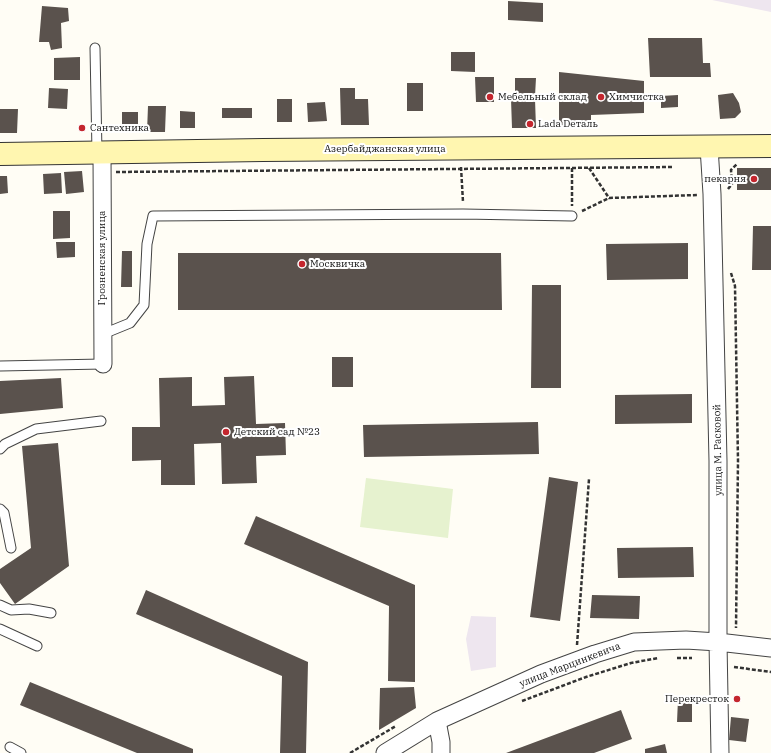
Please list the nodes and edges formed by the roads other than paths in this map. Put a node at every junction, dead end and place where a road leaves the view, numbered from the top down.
1 (95, 48) dead end
2 (771, 146) edge
3 (709, 147) junction
4 (0, 154) edge
5 (100, 159) junction
6 (572, 216) road end
7 (103, 334) junction
8 (103, 364) joint
9 (0, 366) edge
10 (102, 421) dead end
11 (0, 450) edge
12 (0, 509) edge
13 (11, 548) dead end
14 (0, 605) edge
15 (51, 613) dead end
16 (0, 629) edge
17 (718, 642) junction
18 (37, 646) dead end
19 (771, 648) edge
20 (437, 721) junction
21 (10, 747) dead end
22 (21, 753) edge
23 (385, 753) edge
24 (441, 753) edge
25 (720, 753) edge

1 - 5 lane
2 - 3 main road, Азербайджанская улица
3 - 5 main road, Азербайджанская улица
3 - 17 street, улица М. Расковой
4 - 5 main road, Азербайджанская улица
5 - 7 street, Грозненская улица
6 - 7 lane
7 - 8 street, Грозненская улица
8 - 9 lane
10 - 11 lane
12 - 13 lane
14 - 15 lane
16 - 18 lane
17 - 19 street, улица Марцинкевича
17 - 20 street, улица Марцинкевича
17 - 25 street, улица М. Расковой
20 - 23 street, улица Марцинкевича
20 - 24 street
21 - 22 lane

